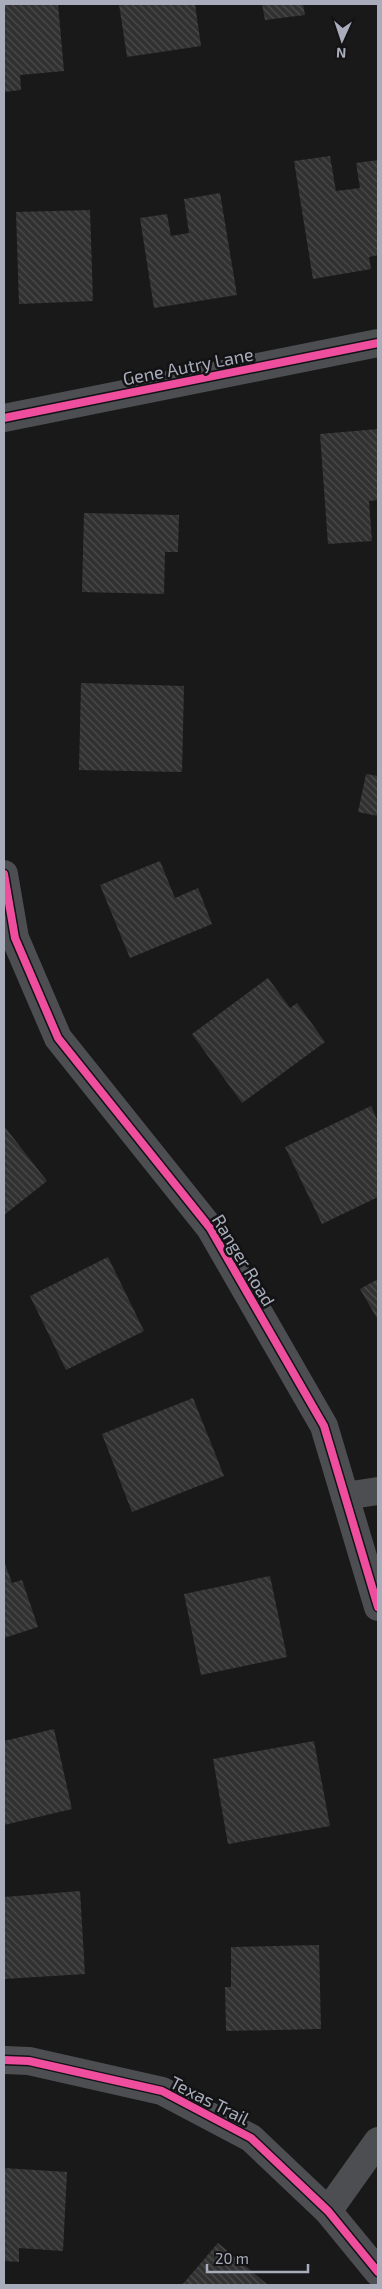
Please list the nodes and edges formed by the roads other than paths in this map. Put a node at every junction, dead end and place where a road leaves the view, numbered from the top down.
1 (378, 343) edge
2 (4, 418) edge
3 (4, 874) edge
4 (378, 1491) edge
5 (345, 1496) junction
6 (378, 1606) edge
7 (4, 2060) edge
8 (378, 2141) edge
9 (328, 2211) junction
10 (378, 2272) edge

1 - 2 street, Gene Autry Lane
3 - 5 street, Ranger Road
4 - 5 street
5 - 6 street, Ranger Road
7 - 9 street, Texas Trail
8 - 9 street
9 - 10 street, Texas Trail

